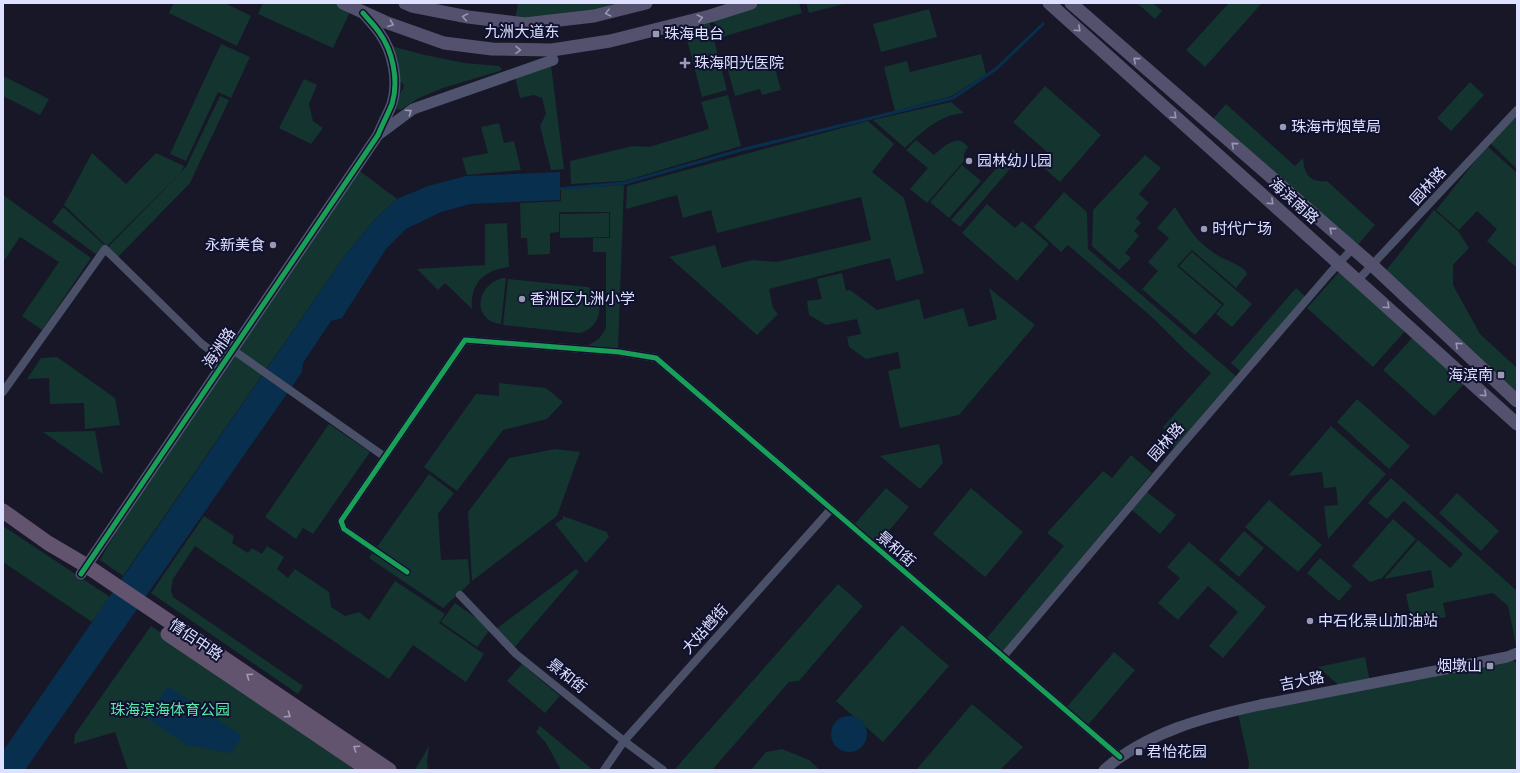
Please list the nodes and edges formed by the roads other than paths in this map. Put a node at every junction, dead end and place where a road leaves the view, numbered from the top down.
1 (343, 3) edge
2 (404, 3) edge
3 (646, 3) edge
4 (751, 3) edge
5 (1049, 3) edge
6 (1071, 3) edge
7 (363, 13) junction
8 (553, 60) dead end
9 (1517, 110) edge
10 (378, 135) junction
11 (1353, 248) junction
12 (1339, 263) junction
13 (1372, 265) junction
14 (1358, 280) junction
15 (233, 350) junction
16 (225, 361) junction
17 (3, 392) edge
18 (1517, 401) edge
19 (1517, 424) edge
20 (385, 457) junction
21 (831, 509) junction
22 (3, 511) edge
23 (3, 522) edge
24 (84, 570) junction
25 (407, 572) dead end
26 (460, 596) dead end
27 (142, 610) junction
28 (1517, 653) edge
29 (1003, 656) junction
30 (624, 741) junction
31 (1120, 757) junction
32 (369, 770) edge
33 (389, 770) edge
34 (604, 770) edge
35 (663, 770) edge
36 (1104, 770) edge

1 - 7 main road, 九洲大道东
3 -> 2 main road, 九洲大道东
7 -> 4 main road, 九洲大道东
5 -> 12 main road, 海滨南路
11 -> 6 main road, 海滨南路
7 - 10 street
10 -> 8 street
9 - 13 street, 园林路
10 - 15 street, 海洲路
11 - 12 street, 园林路
11 - 13 main road, 海滨南路
12 - 14 main road, 海滨南路
12 - 29 street, 园林路
13 - 14 street, 园林路
18 -> 13 main road, 海滨南路
14 -> 19 main road, 海滨南路
15 - 16 street, 海洲路
15 - 20 street
16 - 17 street
16 - 24 street, 海洲路
20 - 21 street, 景和街
20 - 25 street
21 - 29 street, 景和街
21 - 30 street, 大姑乸街
22 - 24 highway, 情侣中路
23 - 24 highway, 情侣中路
24 - 27 highway, 情侣中路
26 - 30 street, 景和街
27 -> 32 highway, 情侣中路
33 -> 27 highway, 情侣中路
28 - 31 street, 吉大路
29 - 31 street, 景和街
30 - 34 street, 大姑乸街
30 - 35 street, 景和街
31 - 36 street, 吉大路

